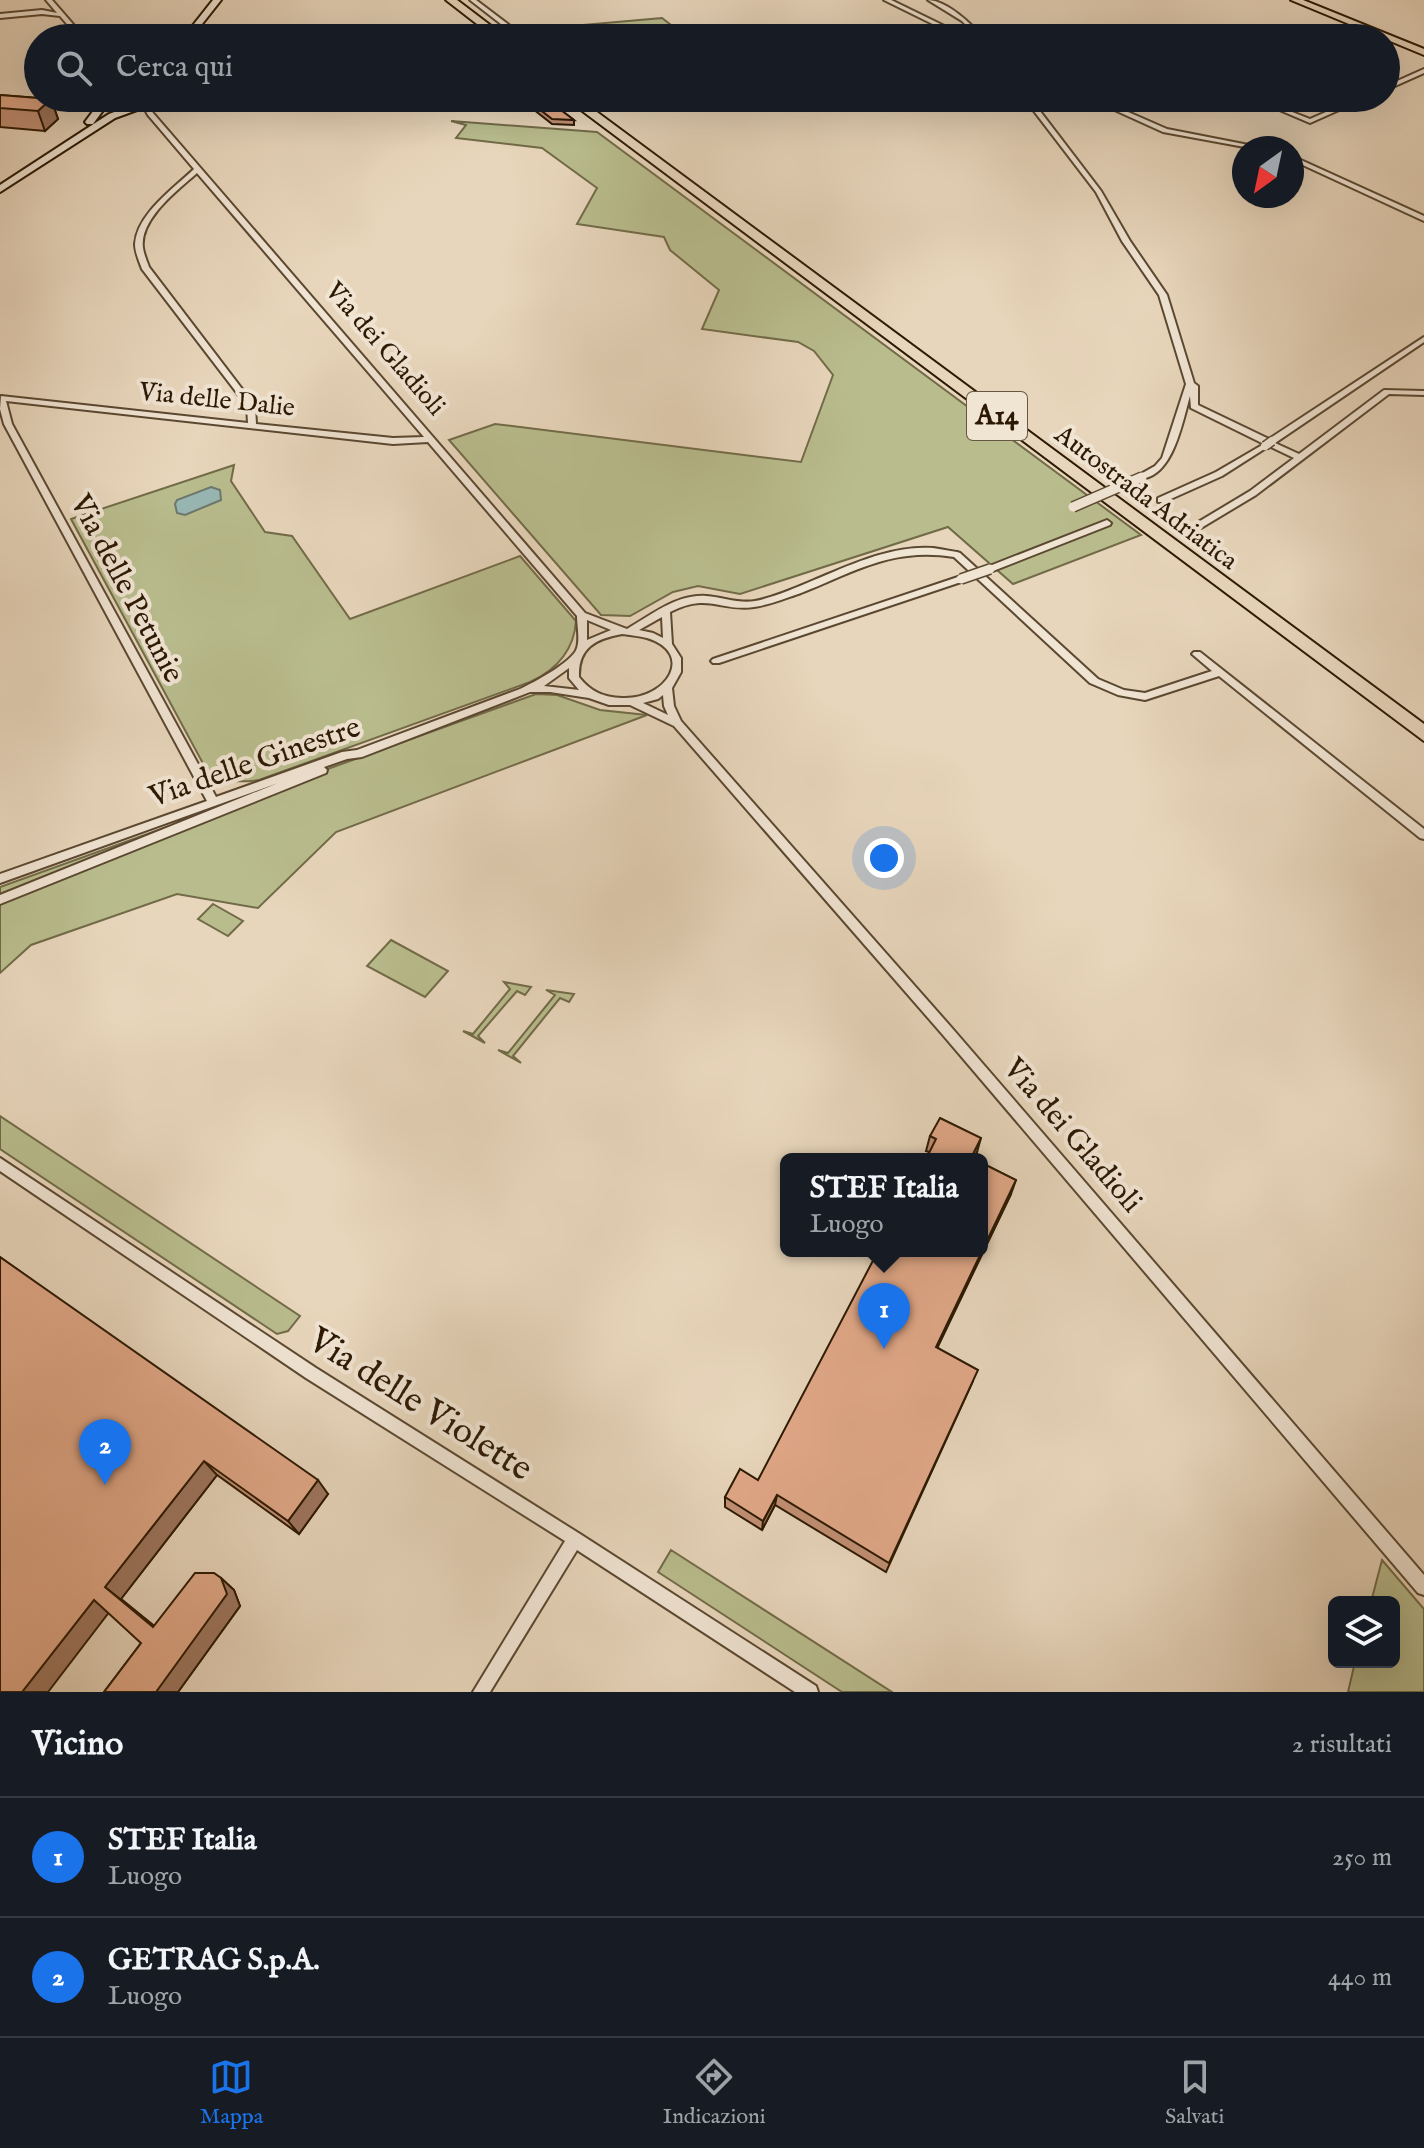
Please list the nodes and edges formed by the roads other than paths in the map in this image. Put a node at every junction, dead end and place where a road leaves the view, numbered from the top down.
1 (49, 0) edge
2 (217, 0) edge
3 (223, 0) edge
4 (440, 0) edge
5 (451, 0) edge
6 (473, 0) edge
7 (887, 0) edge
8 (931, 0) edge
9 (1295, 0) edge
10 (1305, 0) edge
11 (62, 15) junction
12 (0, 16) edge
13 (70, 24) edge
14 (198, 24) edge
15 (211, 24) edge
16 (472, 24) edge
17 (483, 24) edge
18 (505, 24) edge
19 (937, 24) edge
20 (968, 24) edge
21 (1358, 24) edge
22 (1363, 24) edge
23 (1400, 39) edge
24 (1400, 40) edge
25 (1424, 49) edge
26 (1424, 71) edge
27 (1400, 82) edge
28 (99, 112) edge
29 (123, 112) edge
30 (134, 112) edge
31 (590, 112) edge
32 (602, 112) edge
33 (1038, 112) edge
34 (1122, 112) edge
35 (1288, 112) edge
36 (1331, 112) edge
37 (150, 114) joint
38 (1232, 143) edge
39 (1304, 164) edge
40 (198, 169) junction
41 (0, 182) edge
42 (0, 189) edge
43 (1424, 219) edge
44 (1424, 339) edge
45 (1190, 384) junction
46 (1424, 393) edge
47 (0, 398) edge
48 (252, 426) junction
49 (430, 439) junction
50 (1298, 457) junction
51 (1161, 500) dead end
52 (1073, 507) dead end
53 (1107, 523) dead end
54 (1193, 529) dead end
55 (666, 613) junction
56 (582, 615) junction
57 (626, 631) junction
58 (668, 643) junction
59 (582, 647) junction
60 (1197, 654) dead end
61 (574, 659) junction
62 (716, 661) dead end
63 (1218, 673) junction
64 (667, 688) junction
65 (524, 691) junction
66 (592, 696) junction
67 (633, 703) junction
68 (1424, 718) edge
69 (677, 723) junction
70 (1424, 734) edge
71 (358, 754) junction
72 (213, 802) junction
73 (1424, 835) edge
74 (0, 879) edge
75 (0, 900) edge
76 (0, 1164) edge
77 (575, 1539) junction
78 (1424, 1587) edge
79 (481, 1692) edge
80 (810, 1692) edge

1 - 11 street
2 - 14 main road
3 - 15 main road
4 - 16 highway
5 - 17 highway
6 - 18 street
7 - 19 street
8 - 20 street
9 - 21 main road
10 - 22 main road
11 - 12 street
11 - 13 street
23 - 25 main road
24 - 25 main road
26 - 27 street
28 - 41 main road
29 - 42 main road
30 - 37 street
31 - 70 highway, Autostrada Adriatica / A14
32 - 68 highway, Autostrada Adriatica / A14
33 - 45 street
34 - 38 street
35 - 36 street
37 - 40 street, Via dei Gladioli
39 - 43 street
40 - 48 street
40 - 49 street, Via dei Gladioli
44 - 51 street
45 - 50 street
45 - 52 street, bridge
46 - 50 street
47 - 48 street, Via delle Dalie
47 - 72 street, Via delle Petunie
48 - 49 street, Via delle Dalie
49 - 56 street, Via dei Gladioli
50 - 54 street
53 - 62 street, bridge
55 - 57 street
55 - 58 street
55 - 63 street
56 - 57 street, Via dei Gladioli
56 - 59 street
57 - 58 street, Via dei Gladioli
57 - 59 street
58 - 64 street, Via dei Gladioli
59 - 61 street
60 - 63 street
61 - 65 street, Via delle Ginestre
61 - 66 street
63 - 73 street
64 - 67 street
64 - 69 street, Via dei Gladioli
65 - 66 street, Via delle Ginestre
65 - 71 street, Via delle Ginestre
66 - 67 street, Via dei Gladioli
67 - 69 street, Via dei Gladioli
69 - 78 street, Via dei Gladioli
71 - 72 street, Via delle Ginestre
71 - 75 street
72 - 74 street, Via delle Ginestre
76 - 77 street, Via delle Violette
77 - 79 street
77 - 80 street, Via delle Violette

